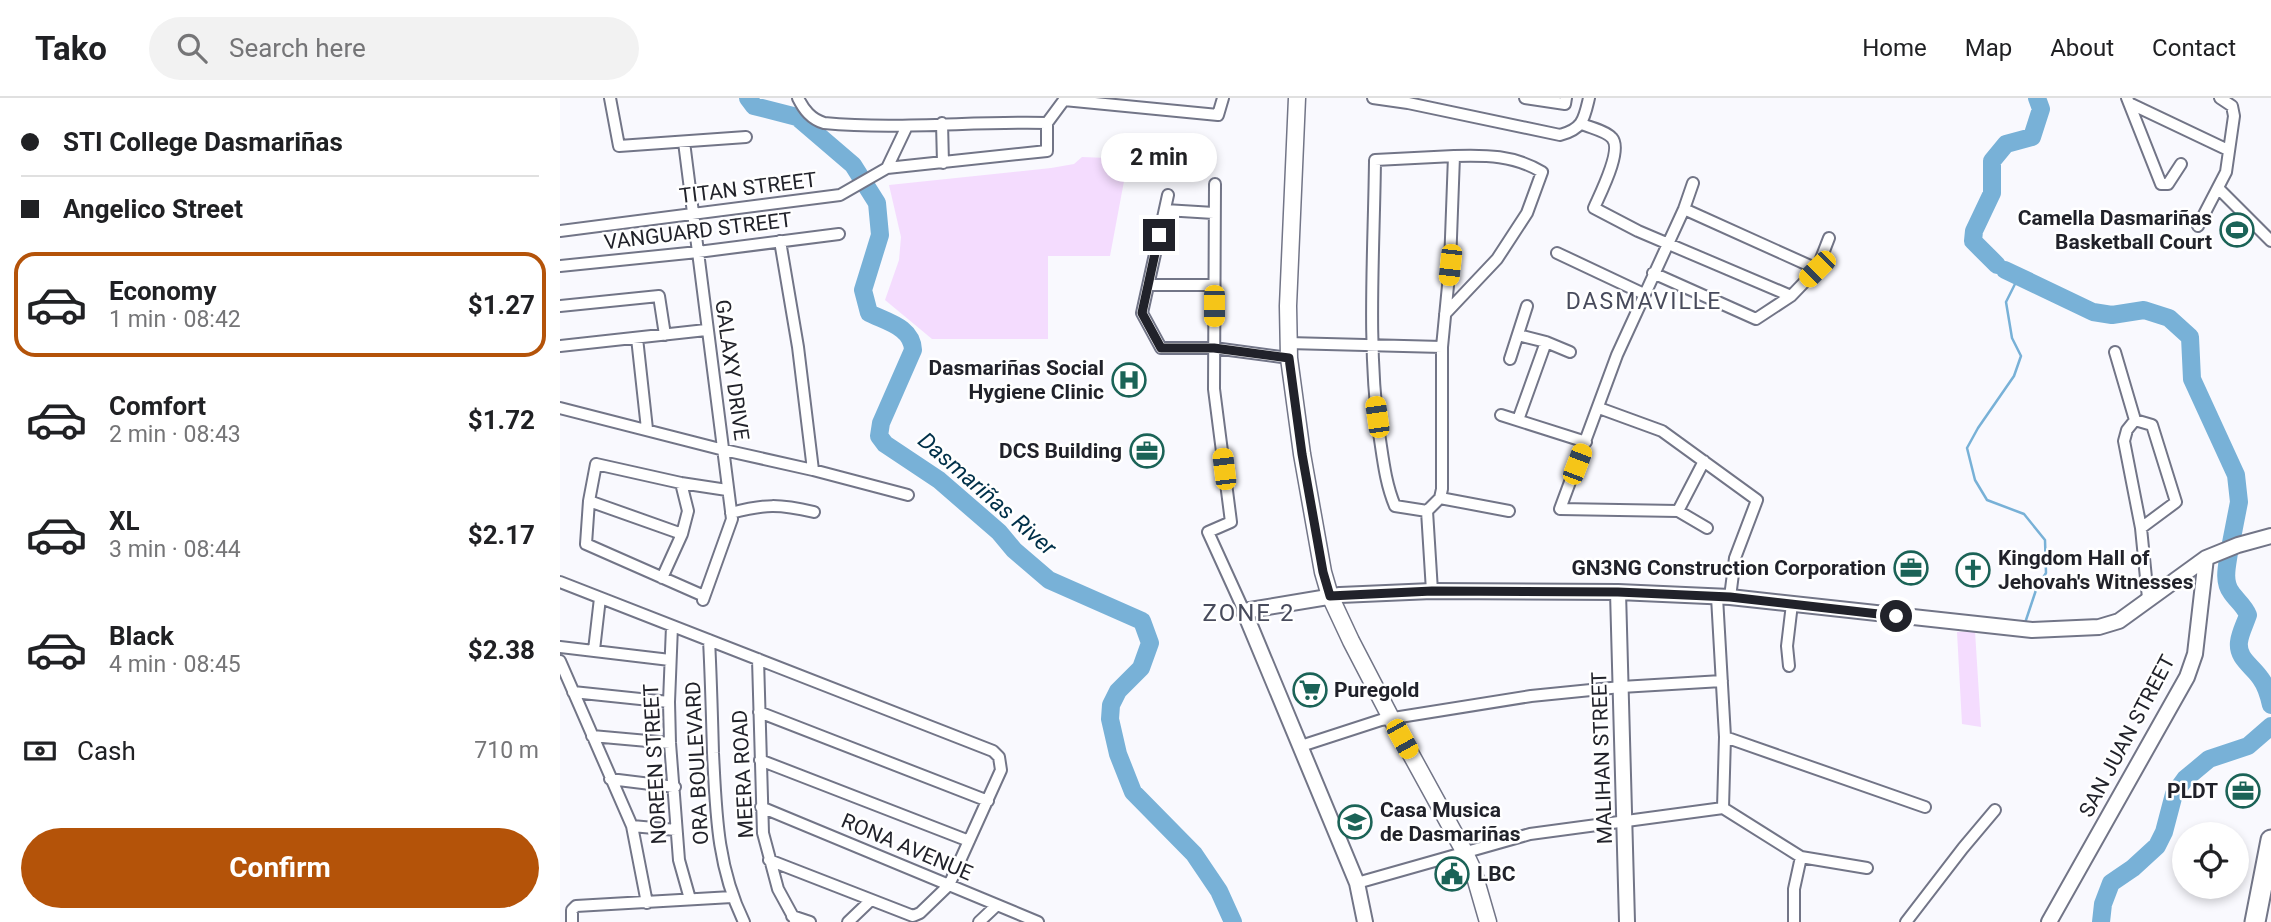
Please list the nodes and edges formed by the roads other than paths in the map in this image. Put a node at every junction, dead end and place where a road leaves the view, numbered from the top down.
1 (610, 98) edge
2 (798, 98) edge
3 (1223, 98) edge
4 (1297, 98) edge
5 (1373, 98) edge
6 (1525, 98) edge
7 (1566, 98) edge
8 (1589, 98) edge
9 (2220, 98) edge
10 (1065, 99) edge
11 (2128, 101) edge
12 (942, 123) junction
13 (1047, 123) junction
14 (1581, 124) junction
15 (907, 125) junction
16 (746, 137) dead end
17 (684, 142) junction
18 (2228, 150) junction
19 (1454, 156) junction
20 (943, 163) junction
21 (2182, 164) dead end
22 (887, 168) junction
23 (1693, 183) dead end
24 (1214, 184) dead end
25 (2218, 188) junction
26 (1168, 195) dead end
27 (1684, 209) junction
28 (1165, 210) junction
29 (1214, 213) junction
30 (694, 214) junction
31 (2199, 226) dead end
32 (560, 231) edge
33 (839, 234) dead end
34 (1829, 238) dead end
35 (780, 241) junction
36 (1667, 242) junction
37 (2271, 242) edge
38 (698, 252) junction
39 (1557, 253) dead end
40 (560, 267) edge
41 (1817, 269) junction
42 (1653, 273) junction
43 (1148, 285) junction
44 (1214, 285) junction
45 (1644, 293) junction
46 (1791, 296) junction
47 (560, 306) edge
48 (1527, 306) dead end
49 (1445, 314) junction
50 (706, 330) junction
51 (665, 335) junction
52 (1518, 335) junction
53 (636, 338) junction
54 (1546, 342) junction
55 (1372, 344) junction
56 (560, 346) edge
57 (1442, 346) junction
58 (1214, 348) junction
59 (1289, 351) junction
60 (1570, 352) dead end
61 (2115, 352) dead end
62 (1510, 359) dead end
63 (560, 408) edge
64 (1599, 408) junction
65 (1501, 415) dead end
66 (1518, 420) junction
67 (2135, 420) junction
68 (647, 429) junction
69 (1586, 442) junction
70 (724, 450) junction
71 (1704, 461) junction
72 (813, 470) junction
73 (681, 483) junction
74 (727, 490) junction
75 (908, 495) dead end
76 (1440, 498) junction
77 (589, 501) junction
78 (1427, 511) junction
79 (1509, 511) dead end
80 (1678, 511) junction
81 (814, 512) dead end
82 (731, 513) junction
83 (1707, 528) dead end
84 (2141, 528) junction
85 (682, 534) junction
86 (2271, 537) edge
87 (2206, 558) junction
88 (662, 578) junction
89 (560, 582) edge
90 (1432, 591) junction
91 (1618, 592) junction
92 (1330, 596) junction
93 (1724, 597) junction
94 (600, 598) junction
95 (2148, 598) junction
96 (1792, 604) junction
97 (1244, 611) junction
98 (672, 626) junction
99 (709, 640) junction
100 (560, 648) edge
101 (594, 650) junction
102 (758, 659) junction
103 (670, 660) junction
104 (560, 661) edge
105 (1788, 666) dead end
106 (1722, 681) junction
107 (1620, 687) junction
108 (573, 692) junction
109 (669, 702) junction
110 (759, 712) junction
111 (1391, 719) junction
112 (592, 736) junction
113 (1725, 737) junction
114 (670, 743) junction
115 (1301, 746) junction
116 (760, 760) junction
117 (610, 779) junction
118 (675, 787) junction
119 (988, 800) junction
120 (761, 807) junction
121 (1723, 807) junction
122 (1925, 807) dead end
123 (1995, 810) dead end
124 (1624, 819) junction
125 (632, 826) junction
126 (676, 830) junction
127 (2271, 840) edge
128 (969, 841) junction
129 (1464, 851) junction
130 (1801, 857) junction
131 (769, 860) junction
132 (1867, 868) dead end
133 (1357, 883) junction
134 (949, 885) junction
135 (732, 897) junction
136 (690, 899) junction
137 (871, 900) junction
138 (647, 903) junction
139 (996, 905) junction
140 (2271, 905) edge
141 (794, 919) edge
142 (572, 922) edge
143 (744, 922) edge
144 (810, 922) edge
145 (848, 922) edge
146 (979, 922) edge
147 (1038, 922) edge
148 (1365, 922) edge
149 (1488, 922) edge
150 (1627, 922) edge
151 (1794, 922) edge
152 (1906, 922) edge
153 (2049, 922) edge
154 (2255, 922) edge
155 (2268, 922) edge

1 - 17 street
2 - 15 street
3 - 10 street
4 - 59 main road
5 - 14 street
6 - 7 street
8 - 14 street
9 - 18 street
10 - 13 street
11 - 18 street
11 - 21 street
12 - 13 street
12 - 15 street
12 - 20 street
13 - 20 street
14 - 36 street
15 - 22 street
16 - 17 street
17 - 30 street, GALAXY DRIVE
18 - 25 street
19 - 49 street
19 - 49 street
19 - 55 street
20 - 22 street
22 - 30 street, TITAN STREET
23 - 27 street
24 - 29 street
25 - 31 street
25 - 37 street
26 - 28 street
27 - 36 street
27 - 41 street
28 - 29 street
28 - 43 street
29 - 44 street
30 - 32 street, TITAN STREET
30 - 38 street, GALAXY DRIVE
33 - 35 street, VANGUARD STREET
34 - 41 street
35 - 38 street, VANGUARD STREET
35 - 72 street
36 - 42 street
36 - 46 street
38 - 40 street, VANGUARD STREET
38 - 50 street, GALAXY DRIVE
39 - 45 street
41 - 46 street
42 - 45 street
42 - 46 street
43 - 44 street
43 - 58 street
44 - 58 street
45 - 64 street
47 - 51 street
48 - 52 street
49 - 57 street
50 - 51 street
50 - 70 street, GALAXY DRIVE
51 - 53 street
52 - 54 street
52 - 62 street
53 - 56 street
53 - 68 street
54 - 60 street
54 - 66 street
55 - 57 street
55 - 59 street
55 - 78 street
57 - 76 street
58 - 59 street
58 - 97 street
59 - 92 main road
61 - 67 street
63 - 68 street
64 - 69 street
64 - 71 street
65 - 66 street
66 - 69 street
67 - 84 street
67 - 84 street
68 - 70 street
69 - 80 street
70 - 72 street
70 - 74 street, GALAXY DRIVE
71 - 80 street
71 - 93 street
72 - 75 street
73 - 74 street
73 - 77 street
73 - 85 street
74 - 82 street, GALAXY DRIVE
76 - 78 street
76 - 79 street
77 - 85 street
77 - 88 street
78 - 90 street
80 - 83 street
81 - 82 street
82 - 88 street, GALAXY DRIVE
84 - 95 street
85 - 88 street
86 - 87 street
87 - 95 street
87 - 153 street, SAN JUAN STREET
89 - 94 street
90 - 91 street
90 - 92 street
91 - 93 street
91 - 107 street, MALIHAN STREET
92 - 97 street
92 - 111 main road
93 - 96 street
93 - 106 street
94 - 98 street
94 - 101 street
95 - 96 street
96 - 105 street
97 - 115 street
98 - 99 street
98 - 103 street, NOREEN STREET
99 - 102 street
99 - 135 street, ORA BOULEVARD
100 - 101 street
101 - 103 street
102 - 110 street, MEERA ROAD
102 - 119 street
103 - 109 street, NOREEN STREET
104 - 108 street
106 - 107 street
106 - 113 street
107 - 111 street
107 - 124 street, MALIHAN STREET
108 - 109 street
108 - 112 street
109 - 114 street, NOREEN STREET
110 - 116 street, MEERA ROAD
110 - 119 street
111 - 115 street
111 - 129 main road
112 - 114 street
112 - 117 street
113 - 121 street
113 - 122 street
114 - 118 street, NOREEN STREET
115 - 133 street
116 - 120 street, MEERA ROAD
116 - 128 street
117 - 118 street
117 - 125 street
118 - 126 street, NOREEN STREET
119 - 128 street
120 - 131 street, MEERA ROAD
120 - 134 street, RONA AVENUE
121 - 124 street
121 - 130 street
123 - 152 street
124 - 129 street
124 - 150 street, MALIHAN STREET
125 - 126 street
125 - 138 street
126 - 136 street, NOREEN STREET
127 - 154 highway
128 - 134 street
129 - 133 street
129 - 149 main road
130 - 132 street
130 - 151 street
131 - 137 street
131 - 141 street, MEERA ROAD
133 - 148 street
134 - 137 street
134 - 139 street, RONA AVENUE
135 - 136 street
135 - 143 street, ORA BOULEVARD
136 - 138 street
137 - 145 street
138 - 142 street
139 - 146 street
139 - 147 street, RONA AVENUE
140 - 155 highway
141 - 144 street

